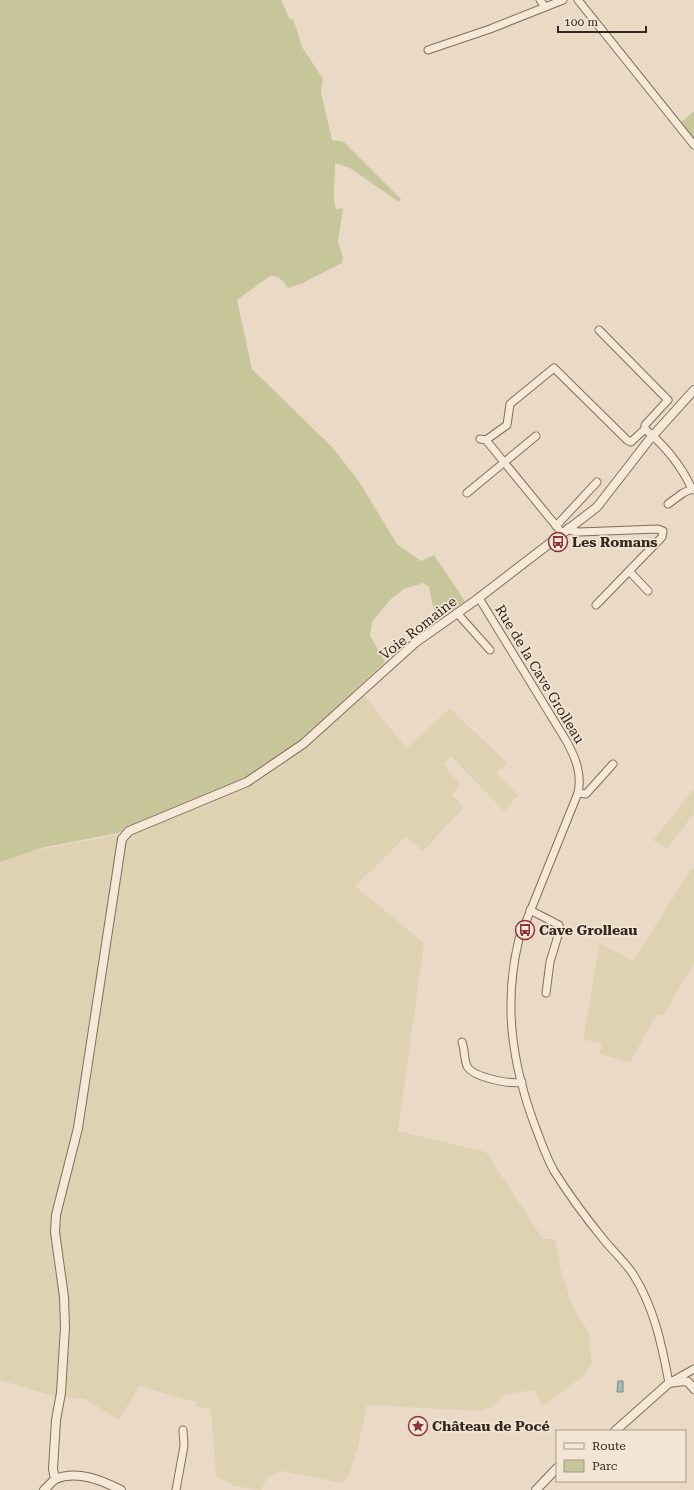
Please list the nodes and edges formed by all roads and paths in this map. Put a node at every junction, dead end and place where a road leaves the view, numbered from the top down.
1 (540, 0) edge
2 (563, 0) edge
3 (578, 0) edge
4 (545, 7) junction
5 (428, 50) dead end
6 (694, 146) edge
7 (599, 330) dead end
8 (694, 390) edge
9 (644, 429) junction
10 (654, 435) junction
11 (536, 436) dead end
12 (503, 463) junction
13 (597, 482) dead end
14 (693, 489) edge
15 (467, 493) dead end
16 (668, 504) dead end
17 (556, 526) junction
18 (565, 530) junction
19 (629, 571) junction
20 (648, 591) dead end
21 (479, 598) junction
22 (596, 606) dead end
23 (457, 612) junction
24 (490, 650) dead end
25 (613, 764) dead end
26 (578, 793) junction
27 (530, 910) junction
28 (546, 993) dead end
29 (462, 1042) dead end
30 (522, 1082) junction
31 (694, 1369) edge
32 (669, 1383) junction
33 (694, 1389) edge
34 (183, 1430) dead end
35 (616, 1430) edge
36 (556, 1469) edge
37 (55, 1479) junction
38 (44, 1490) edge
39 (121, 1490) edge
40 (176, 1490) edge
41 (536, 1490) edge

1 - 4 street
2 - 4 street
3 - 6 street
4 - 5 street
7 - 9 street
8 - 10 street, Voie Romaine
9 - 10 street
9 - 12 street
10 - 14 street
10 - 18 street, Voie Romaine
11 - 12 street
12 - 15 street
12 - 17 street
13 - 17 street
14 - 16 street
17 - 18 street
18 - 19 street
18 - 21 street, Voie Romaine
19 - 20 street
19 - 22 street
21 - 23 street, Voie Romaine
21 - 26 street, Rue de la Cave Grolleau
23 - 24 street
23 - 37 street, Voie Romaine
25 - 26 street
26 - 27 street, Rue de la Cave Grolleau
27 - 28 street
27 - 30 street, Rue de la Cave Grolleau
29 - 30 street
30 - 32 street, Rue de la Cave Grolleau
31 - 32 street
32 - 33 street
32 - 35 street
34 - 40 street
36 - 41 street
37 - 38 street
37 - 39 street

